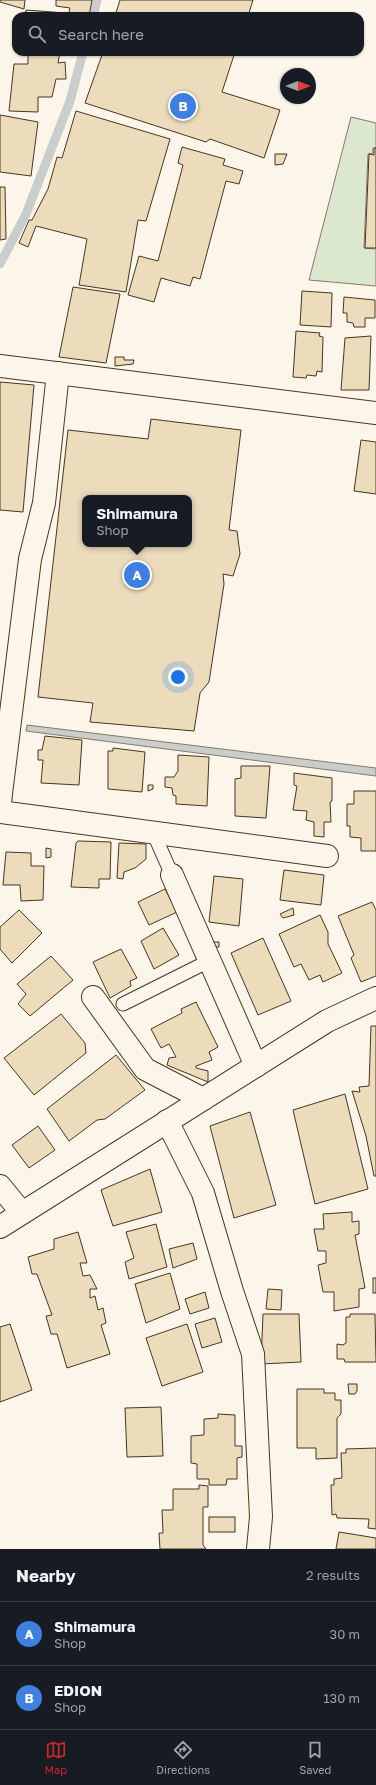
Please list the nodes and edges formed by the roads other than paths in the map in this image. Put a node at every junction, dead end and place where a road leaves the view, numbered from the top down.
1 (0, 366) edge
2 (58, 373) junction
3 (376, 413) edge
4 (0, 802) edge
5 (0, 812) edge
6 (153, 832) junction
7 (327, 856) dead end
8 (172, 875) joint
9 (209, 961) junction
10 (93, 997) dead end
11 (376, 998) edge
12 (123, 1004) dead end
13 (256, 1066) junction
14 (203, 1099) junction
15 (167, 1121) junction
16 (0, 1186) edge
17 (22, 1213) junction
18 (0, 1227) edge
19 (258, 1549) edge

1 - 2 street
2 - 3 street
2 - 4 street
5 - 6 street
6 - 7 street
6 - 8 lane
8 - 9 street
9 - 12 lane
9 - 13 street
10 - 14 street
11 - 13 street
13 - 14 street
14 - 15 street
15 - 17 street
15 - 19 street
16 - 17 street
17 - 18 street

